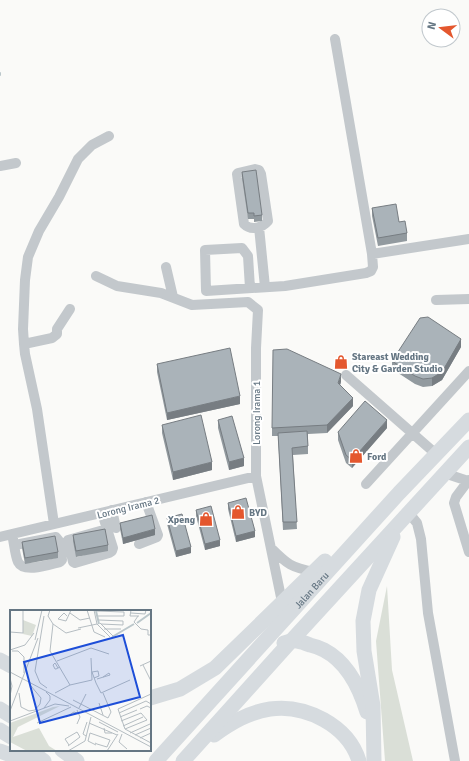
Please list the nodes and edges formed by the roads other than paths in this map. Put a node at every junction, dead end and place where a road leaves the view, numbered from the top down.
1 (335, 39) dead end
2 (109, 136) dead end
3 (16, 163) dead end
4 (0, 166) edge
5 (259, 227) junction
6 (469, 239) edge
7 (372, 254) junction
8 (166, 267) dead end
9 (96, 276) dead end
10 (265, 287) junction
11 (250, 288) junction
12 (173, 297) junction
13 (469, 299) edge
14 (436, 300) dead end
15 (70, 309) dead end
16 (24, 344) junction
17 (469, 371) edge
18 (346, 375) dead end
19 (469, 420) edge
20 (412, 434) junction
21 (469, 447) edge
22 (436, 454) junction
23 (444, 473) junction
24 (256, 476) junction
25 (469, 481) edge
26 (366, 484) dead end
27 (399, 493) junction
28 (146, 502) junction
29 (112, 510) junction
30 (102, 513) junction
31 (404, 517) junction
32 (54, 524) junction
33 (112, 528) junction
34 (12, 534) junction
35 (0, 537) edge
36 (139, 544) dead end
37 (14, 545) junction
38 (272, 548) junction
39 (469, 552) edge
40 (314, 572) junction
41 (282, 602) junction
42 (292, 640) junction
43 (0, 660) edge
44 (10, 665) edge
45 (224, 688) junction
46 (151, 698) edge
47 (0, 708) edge
48 (10, 715) edge
49 (0, 730) edge
50 (10, 736) edge
51 (373, 742) junction
52 (0, 751) edge
53 (30, 751) edge
54 (63, 751) edge
55 (185, 759) edge
56 (27, 761) edge
57 (44, 761) edge
58 (77, 761) edge
59 (156, 761) edge
60 (359, 761) edge
61 (374, 761) edge
62 (455, 761) edge

1 - 7 street
2 - 16 street
3 - 4 street
5 - 5 street
5 - 10 street
6 - 7 street
7 - 10 street
8 - 12 street
9 - 12 street
10 - 11 street
11 - 11 street
12 - 24 street, Lorong Irama 1
13 - 14 street
15 - 16 street
16 - 32 street
17 - 20 street
18 - 20 street
19 - 22 highway, Jalan Baru
20 - 22 street
20 - 26 street
21 - 23 highway, Jalan Baru
22 - 27 highway, Jalan Baru
23 - 25 street
23 - 31 highway, Jalan Baru
24 - 28 street, Lorong Irama 2
24 - 38 street, Lorong Irama 1
25 - 39 street
27 - 40 highway
27 - 45 highway, Jalan Baru
28 - 29 street, Lorong Irama 2
28 - 36 street
29 - 30 street, Lorong Irama 2
29 - 33 street
30 - 32 street, Lorong Irama 2
30 - 33 street
31 - 42 highway, Jalan Baru
31 - 51 highway
31 - 62 street
32 - 34 street, Lorong Irama 2
33 - 33 street
34 - 35 street, Lorong Irama 2
34 - 37 street
37 - 37 street
38 - 40 street
38 - 41 street, Lorong Irama 1
40 - 41 highway
41 - 46 highway
42 - 45 highway
42 - 51 highway
42 - 55 highway, Jalan Baru
43 - 44 highway
45 - 59 highway, Jalan Baru
47 - 48 highway
49 - 50 highway
51 - 61 highway
52 - 56 highway
53 - 57 highway
54 - 58 highway
55 - 60 highway

